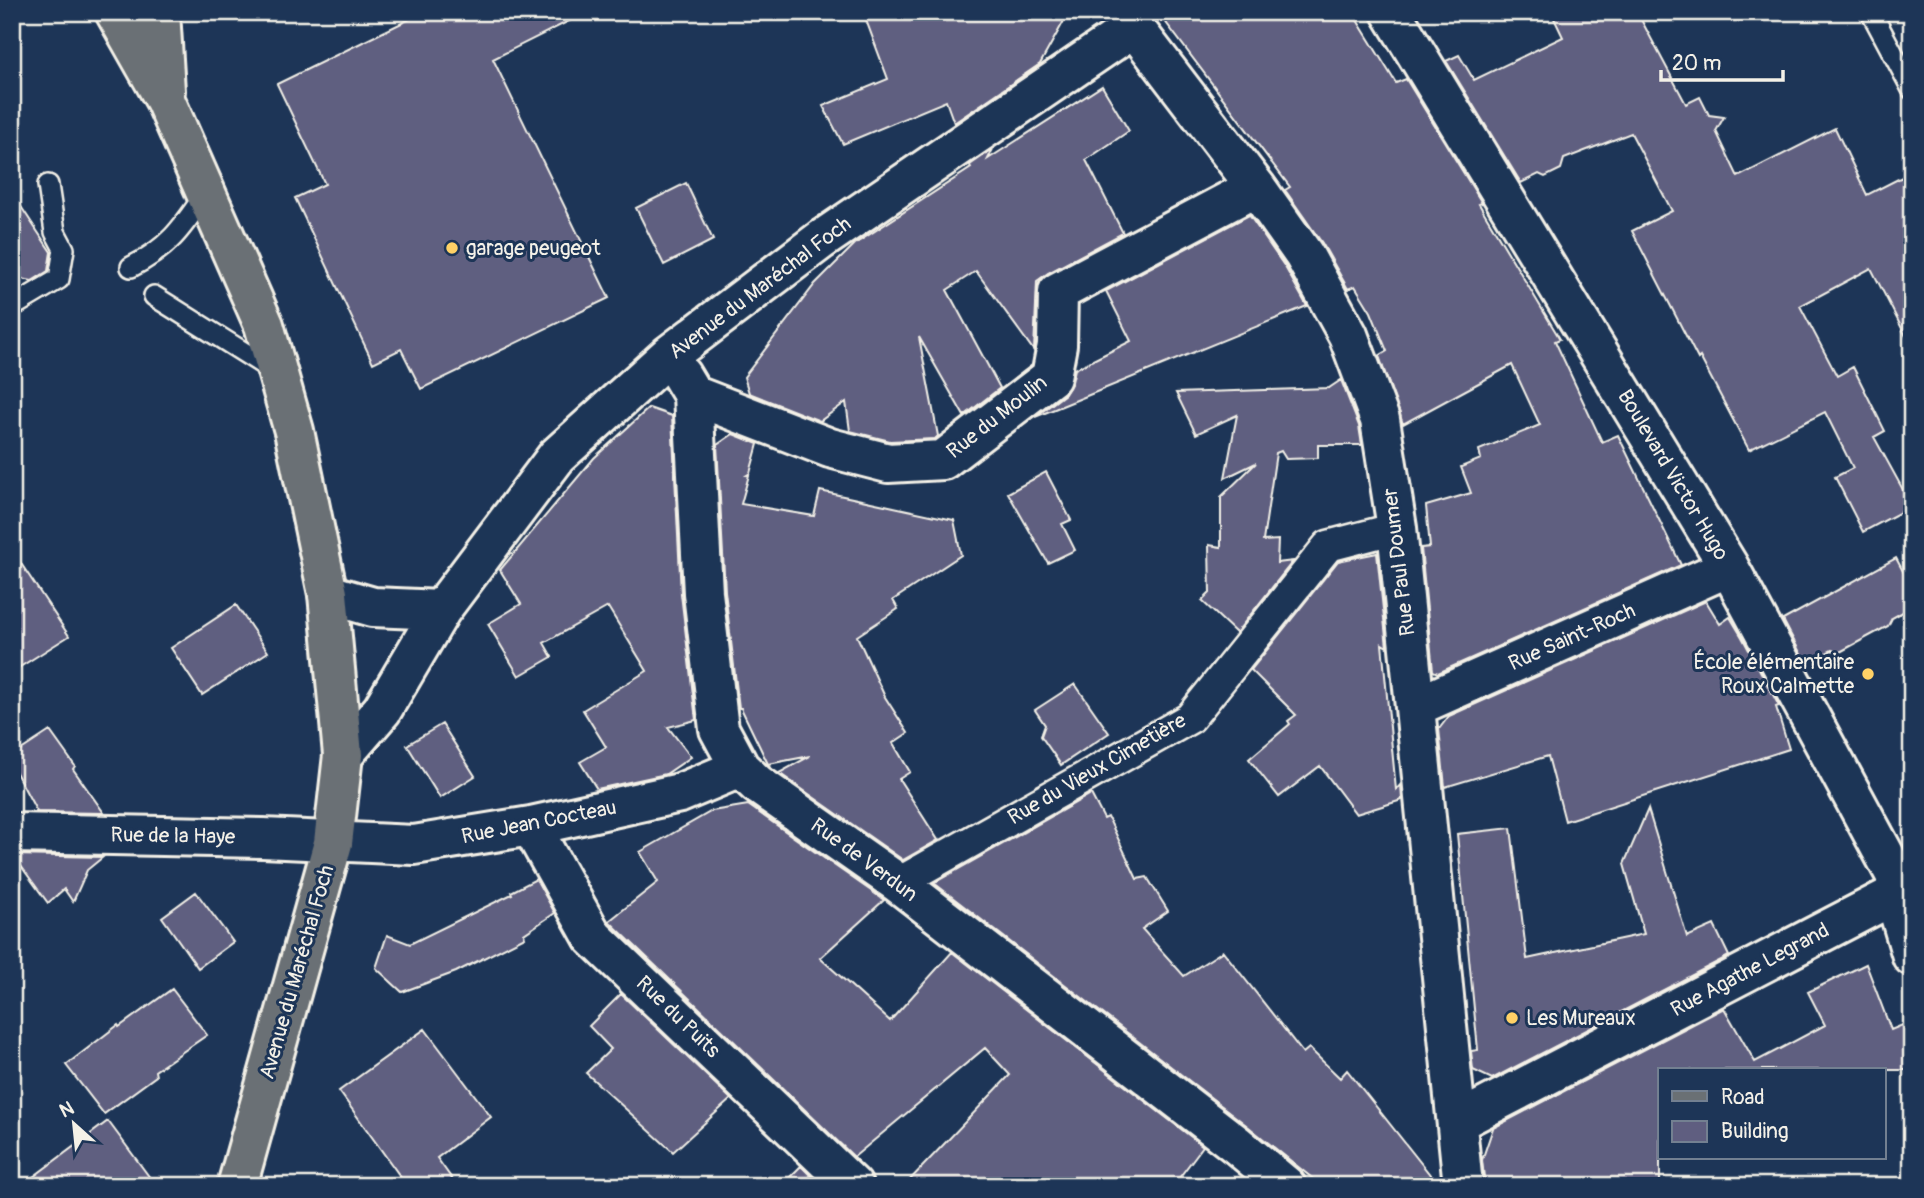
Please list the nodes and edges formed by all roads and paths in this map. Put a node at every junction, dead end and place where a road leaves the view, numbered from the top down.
1 (115, 12) edge
2 (160, 12) edge
3 (1391, 12) edge
4 (1871, 12) edge
5 (1130, 20) edge
6 (1912, 89) edge
7 (165, 100) junction
8 (48, 185) dead end
9 (1256, 187) junction
10 (206, 193) junction
11 (131, 267) dead end
12 (154, 296) dead end
13 (12, 307) edge
14 (669, 355) junction
15 (277, 373) junction
16 (693, 395) junction
17 (1396, 528) junction
18 (1729, 567) junction
19 (328, 594) junction
20 (441, 610) junction
21 (1415, 707) junction
22 (343, 755) junction
23 (740, 768) junction
24 (531, 826) junction
25 (12, 833) edge
26 (333, 843) junction
27 (1901, 881) edge
28 (898, 883) junction
29 (1912, 956) edge
30 (1457, 1122) junction
31 (237, 1186) edge
32 (853, 1186) edge
33 (1286, 1186) edge
34 (1463, 1186) edge

1 - 7 main road
2 - 7 main road
3 - 18 street, Boulevard Victor Hugo
4 - 6 lane
5 - 9 street, Rue Paul Doumer
5 - 14 street, Avenue du Maréchal Foch
7 - 10 main road, Avenue du Maréchal Foch
8 - 13 lane
9 - 16 street, Rue du Moulin
9 - 17 street, Rue Paul Doumer
10 - 11 lane
10 - 15 main road, Avenue du Maréchal Foch
12 - 15 lane
14 - 16 street
14 - 20 street, Avenue du Maréchal Foch
15 - 19 main road, Avenue du Maréchal Foch
16 - 23 street, Rue de Verdun
17 - 21 street, Rue Paul Doumer
17 - 28 street, Rue du Vieux Cimetière
18 - 21 street, Rue Saint-Roch
18 - 27 street, Boulevard Victor Hugo
19 - 20 street
19 - 22 main road, Avenue du Maréchal Foch
20 - 22 street, Avenue du Maréchal Foch
21 - 30 street, Rue Paul Doumer
22 - 26 main road, Avenue du Maréchal Foch
23 - 24 street, Rue Jean Cocteau
23 - 28 street, Rue de Verdun
24 - 26 street, Rue Jean Cocteau
24 - 32 street, Rue du Puits
25 - 26 street, Rue de la Haye
26 - 31 main road, Avenue du Maréchal Foch
27 - 29 street, Boulevard Victor Hugo
27 - 30 street, Rue Agathe Legrand
28 - 33 street, Rue de Verdun
30 - 34 street, Rue Paul Doumer

